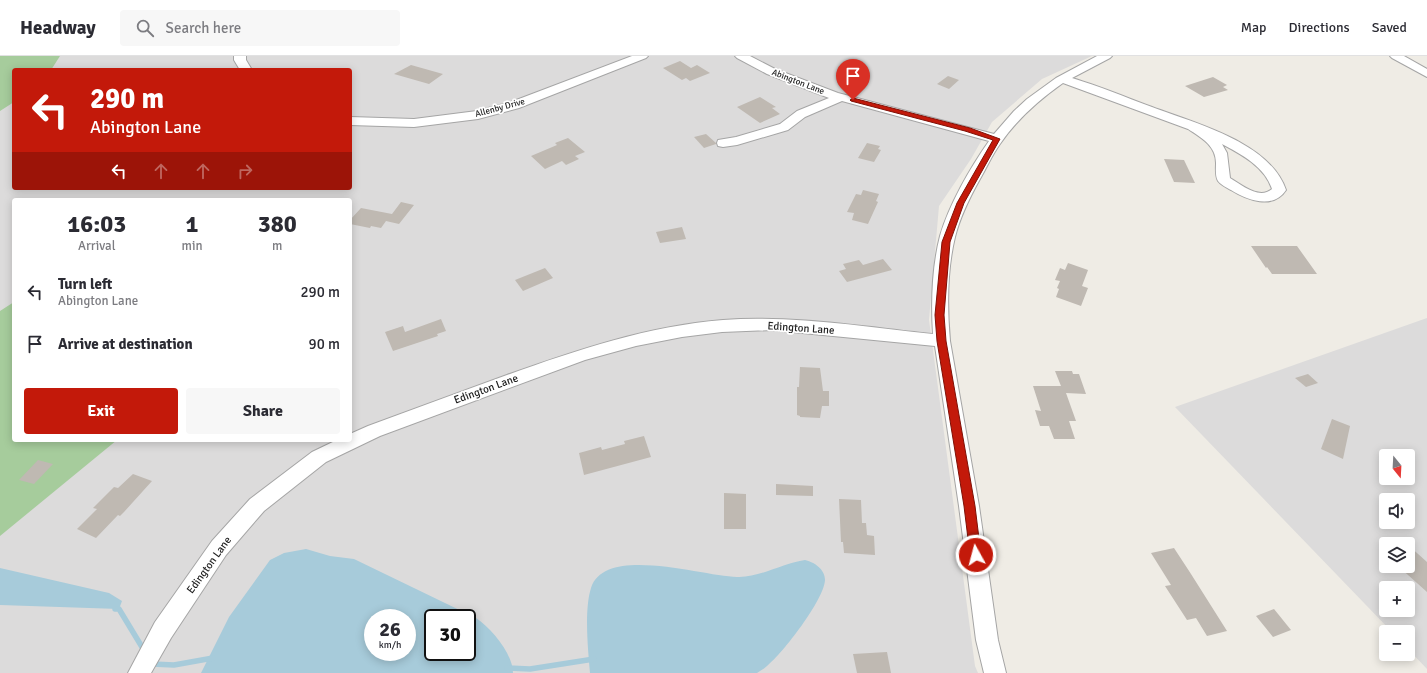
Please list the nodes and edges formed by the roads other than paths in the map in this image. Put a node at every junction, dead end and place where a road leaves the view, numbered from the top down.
1 (240, 56) edge
2 (642, 56) edge
3 (741, 56) edge
4 (1396, 56) edge
5 (1100, 57) edge
6 (245, 68) edge
7 (1427, 74) edge
8 (1062, 79) junction
9 (842, 97) junction
10 (352, 121) edge
11 (1192, 126) junction
12 (997, 139) junction
13 (723, 143) dead end
14 (942, 341) junction
15 (352, 441) edge
16 (351, 442) edge
17 (139, 673) edge
18 (995, 673) edge

1 - 6 street
2 - 10 street, Allenby Drive
3 - 9 street, Abington Lane
4 - 7 street
5 - 8 street
8 - 11 street
8 - 12 street
9 - 12 street, Abington Lane
9 - 13 street
11 - 11 street
12 - 14 street
14 - 15 street, Edington Lane
14 - 18 street
16 - 17 street, Edington Lane

